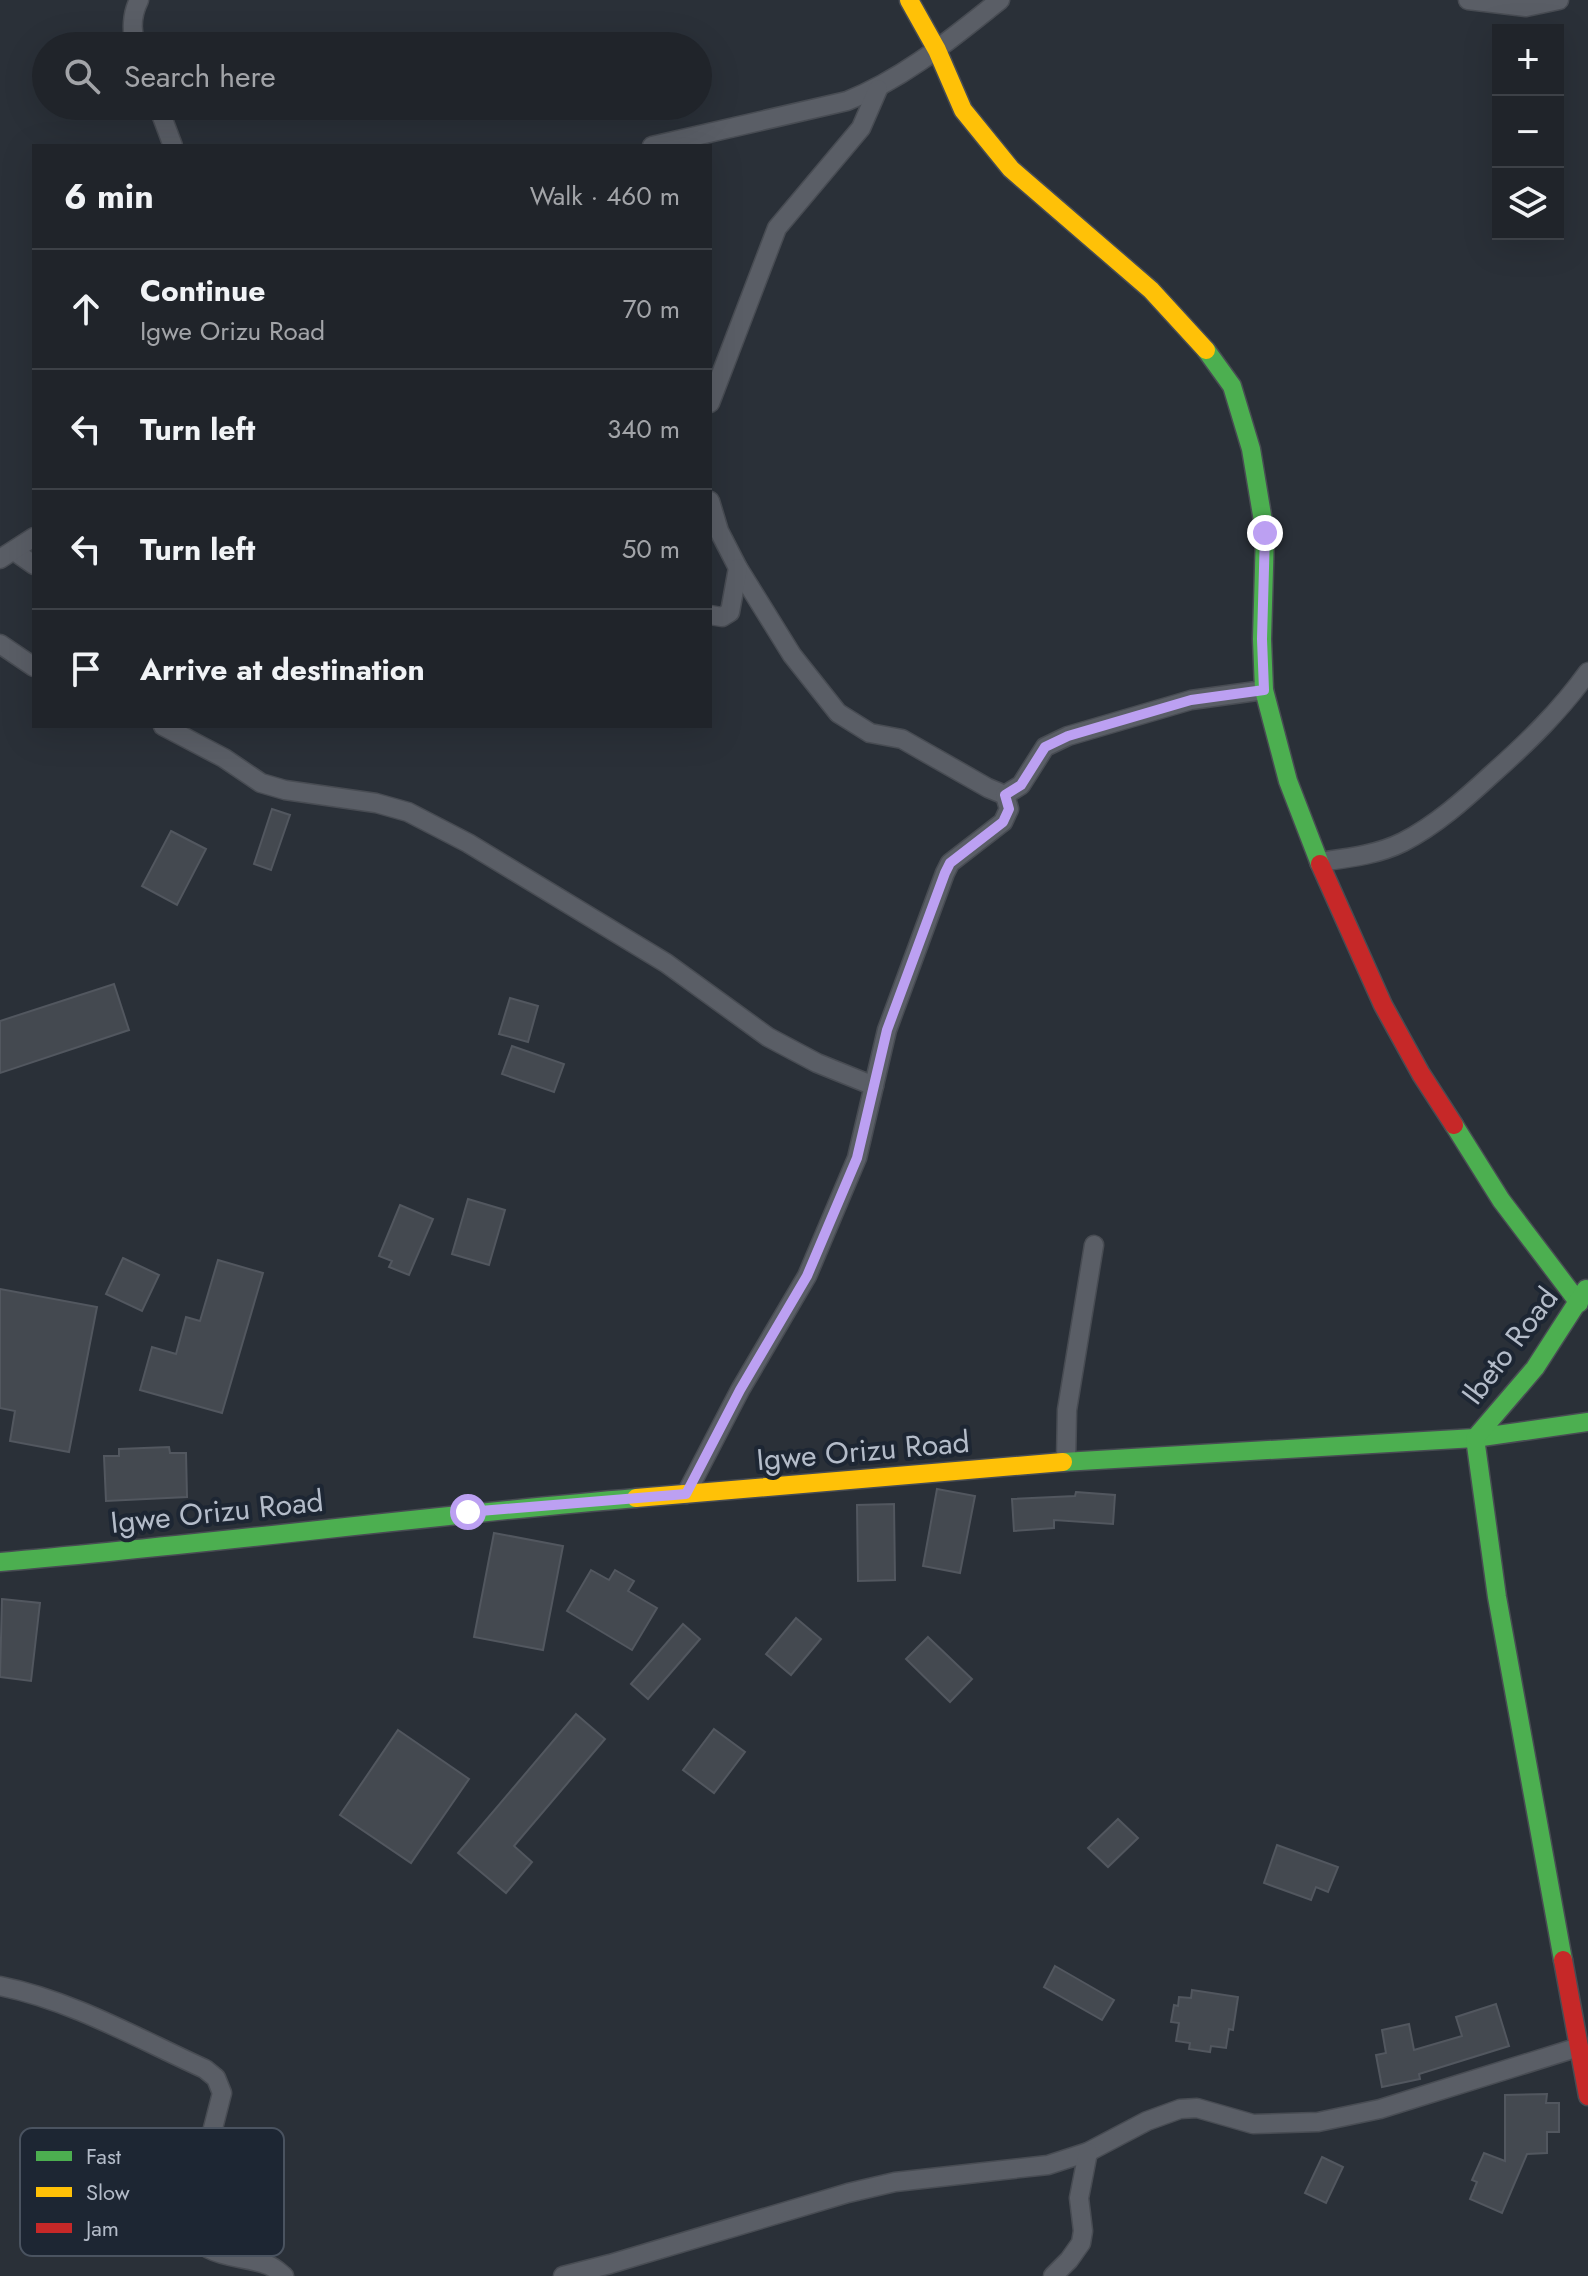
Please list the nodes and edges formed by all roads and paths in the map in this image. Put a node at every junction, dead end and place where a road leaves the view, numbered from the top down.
1 (139, 0) edge
2 (909, 0) edge
3 (1000, 0) edge
4 (1468, 0) edge
5 (1559, 0) edge
6 (132, 32) edge
7 (937, 50) junction
8 (878, 89) junction
9 (163, 120) edge
10 (172, 144) edge
11 (661, 144) edge
12 (712, 398) edge
13 (712, 508) edge
14 (32, 538) edge
15 (7, 555) edge
16 (32, 564) edge
17 (738, 568) junction
18 (712, 615) edge
19 (0, 644) edge
20 (32, 666) edge
21 (1588, 672) edge
22 (1264, 690) junction
23 (167, 728) edge
24 (1005, 795) junction
25 (1319, 862) junction
26 (874, 1086) junction
27 (1094, 1245) dead end
28 (1583, 1294) edge
29 (1588, 1422) edge
30 (1475, 1438) junction
31 (1066, 1462) junction
32 (686, 1494) junction
33 (0, 1562) edge
34 (0, 1986) edge
35 (1569, 1999) junction
36 (1588, 2000) edge
37 (1579, 2047) junction
38 (1588, 2096) edge
39 (213, 2128) edge
40 (1088, 2152) junction
41 (224, 2256) edge
42 (284, 2276) edge
43 (563, 2276) edge
44 (1053, 2276) edge

1 - 6 street
2 - 7 street
3 - 7 street
4 - 5 street
7 - 8 street
7 - 22 street
8 - 11 street
8 - 12 street
9 - 10 street
13 - 17 street
14 - 15 street
15 - 16 street
17 - 18 street
17 - 24 street
19 - 20 street
21 - 25 street
22 - 24 street
22 - 25 street
23 - 26 street
24 - 26 street
25 - 28 street
26 - 32 street
27 - 31 street
28 - 30 street, Ibeto Road
29 - 30 street, Igwe Orizu Road
30 - 31 street, Igwe Orizu Road
30 - 35 street
31 - 32 street, Igwe Orizu Road
32 - 33 street, Igwe Orizu Road
34 - 39 street
35 - 36 street
35 - 37 street
37 - 38 street
37 - 40 street
40 - 43 street
40 - 44 street
41 - 42 street

